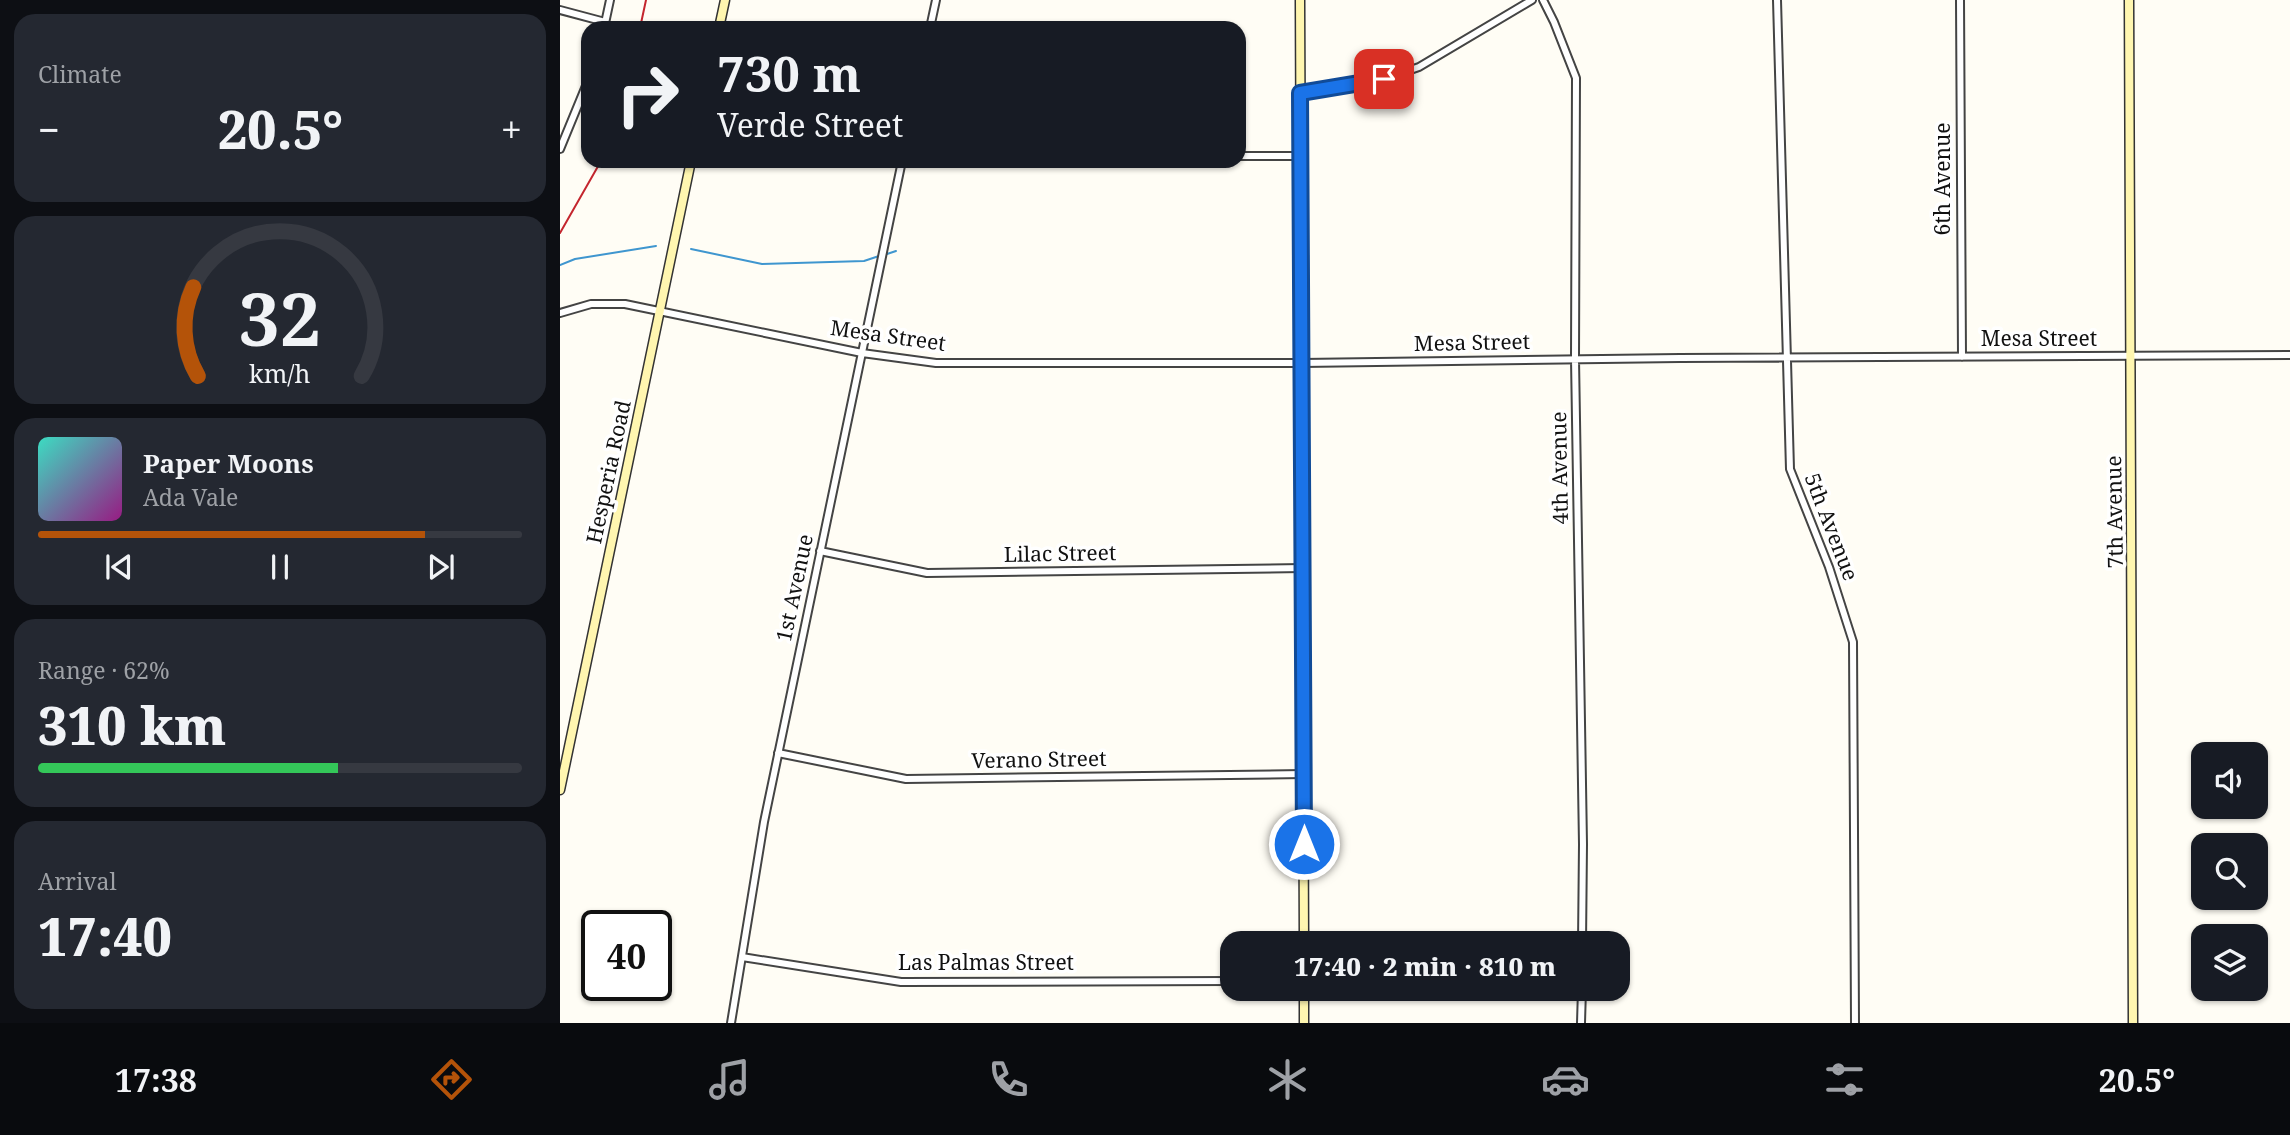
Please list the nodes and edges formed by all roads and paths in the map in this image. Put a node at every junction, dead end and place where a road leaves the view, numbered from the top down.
1 (610, 0) edge
2 (725, 0) edge
3 (936, 0) edge
4 (1300, 0) edge
5 (1532, 0) edge
6 (1543, 0) edge
7 (1777, 0) edge
8 (1960, 0) edge
9 (2129, 0) edge
10 (560, 10) edge
11 (593, 21) edge
12 (606, 21) edge
13 (720, 21) edge
14 (932, 21) edge
15 (1300, 93) junction
16 (581, 98) edge
17 (560, 149) edge
18 (1246, 156) edge
19 (1300, 156) junction
20 (690, 168) edge
21 (900, 168) edge
22 (660, 310) junction
23 (560, 313) edge
24 (862, 353) junction
25 (2290, 355) edge
26 (2131, 356) junction
27 (1787, 357) junction
28 (1962, 357) junction
29 (1575, 359) junction
30 (1302, 363) junction
31 (820, 551) junction
32 (1303, 568) junction
33 (778, 754) junction
34 (1304, 774) junction
35 (560, 790) edge
36 (1304, 931) edge
37 (1582, 931) edge
38 (742, 957) junction
39 (1220, 981) edge
40 (1304, 1001) edge
41 (1582, 1001) edge
42 (731, 1023) edge
43 (1304, 1023) edge
44 (1581, 1023) edge
45 (1855, 1023) edge
46 (2133, 1023) edge

1 - 12 street
2 - 13 street
3 - 14 street
4 - 15 street
5 - 15 street
6 - 29 street, 4th Avenue
7 - 27 street, 5th Avenue
8 - 28 street, 6th Avenue
9 - 26 street, 7th Avenue
10 - 11 street
15 - 19 street
16 - 17 street
18 - 19 street
19 - 30 street
20 - 22 street, Hesperia Road
21 - 24 street, 1st Avenue
22 - 23 street, Mesa Street
22 - 24 street, Mesa Street
22 - 35 street, Hesperia Road
24 - 30 street, Mesa Street
24 - 31 street, 1st Avenue
25 - 26 street, Mesa Street
26 - 28 street, Mesa Street
26 - 46 street, 7th Avenue
27 - 28 street, Mesa Street
27 - 29 street, Mesa Street
27 - 45 street, 5th Avenue
29 - 30 street, Mesa Street
29 - 37 street, 4th Avenue
30 - 32 street
31 - 32 street, Lilac Street
31 - 33 street, 1st Avenue
32 - 34 street
33 - 34 street, Verano Street
33 - 38 street, 1st Avenue
34 - 36 street
38 - 39 street, Las Palmas Street
38 - 42 street, 1st Avenue
40 - 43 street
41 - 44 street

